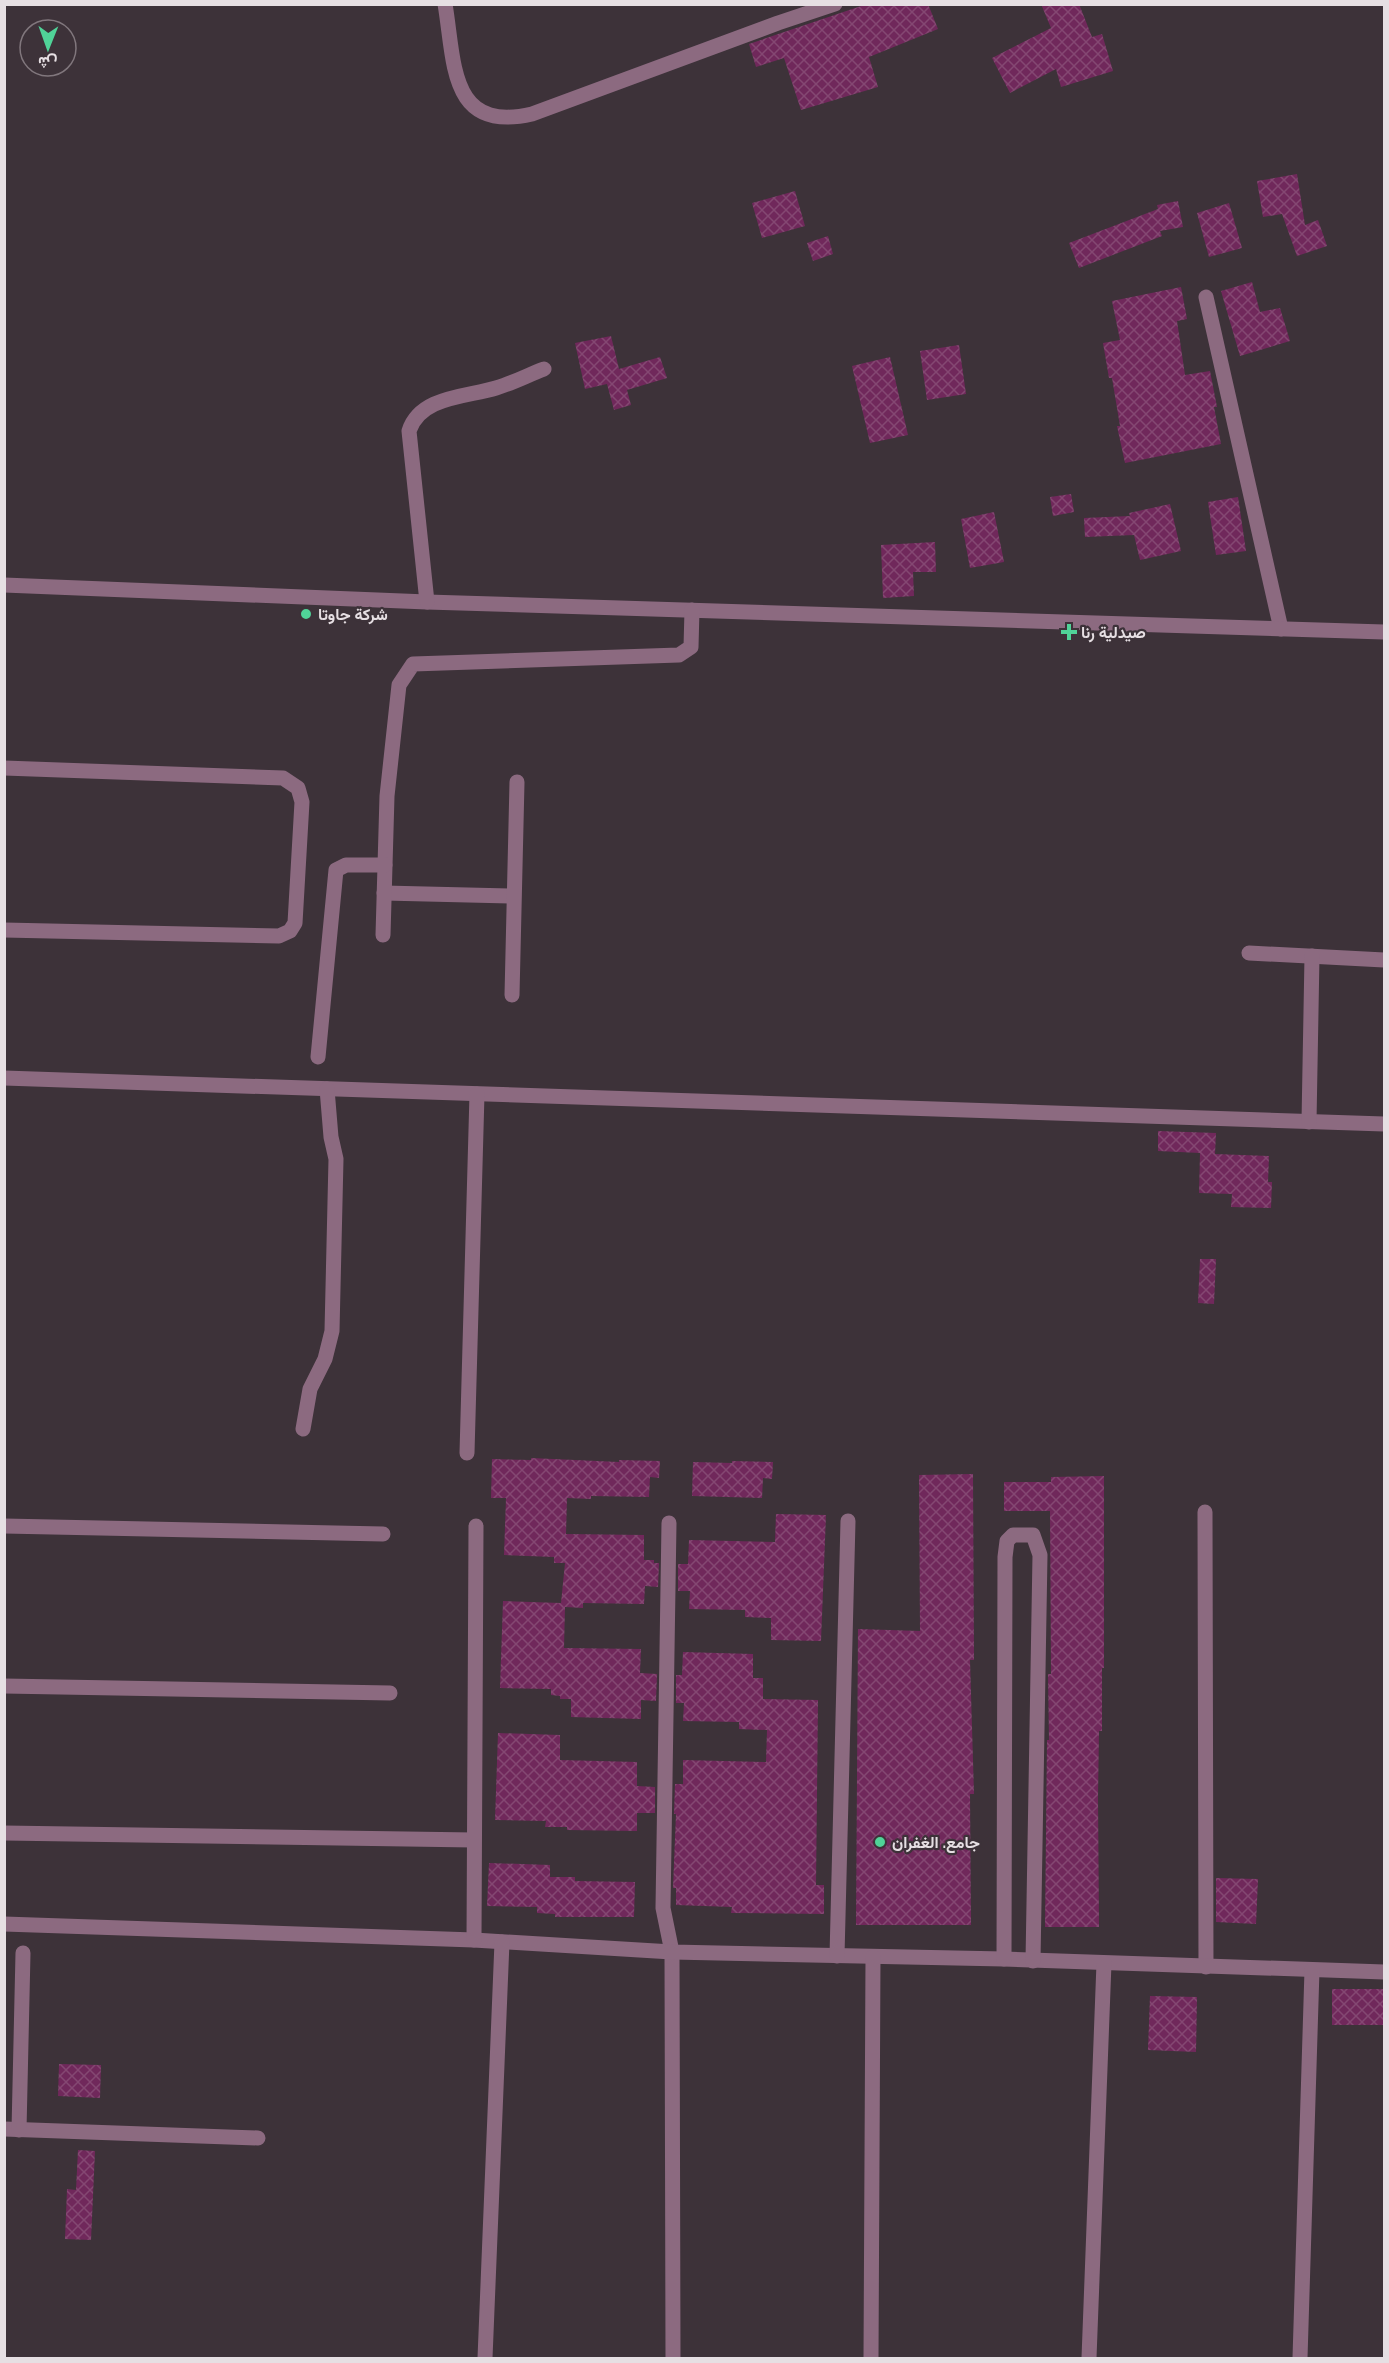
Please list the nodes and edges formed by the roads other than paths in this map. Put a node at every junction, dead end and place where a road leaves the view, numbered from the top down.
1 (445, 4) edge
2 (835, 4) edge
3 (1206, 297) dead end
4 (544, 369) dead end
5 (4, 585) edge
6 (427, 602) junction
7 (692, 610) junction
8 (1281, 629) junction
9 (1384, 632) edge
10 (4, 768) edge
11 (517, 782) dead end
12 (386, 865) junction
13 (384, 893) junction
14 (513, 896) junction
15 (4, 930) edge
16 (383, 935) dead end
17 (1249, 953) dead end
18 (1312, 956) junction
19 (1384, 960) edge
20 (512, 995) dead end
21 (318, 1057) dead end
22 (4, 1078) edge
23 (327, 1089) junction
24 (477, 1094) junction
25 (1309, 1122) junction
26 (1384, 1124) edge
27 (303, 1429) dead end
28 (467, 1453) dead end
29 (1205, 1512) dead end
30 (848, 1521) dead end
31 (669, 1523) dead end
32 (4, 1526) edge
33 (476, 1526) dead end
34 (383, 1534) dead end
35 (4, 1686) edge
36 (390, 1693) dead end
37 (4, 1833) edge
38 (474, 1840) junction
39 (4, 1924) edge
40 (474, 1940) junction
41 (502, 1942) junction
42 (672, 1952) junction
43 (22, 1953) dead end
44 (837, 1956) junction
45 (873, 1957) junction
46 (1004, 1959) junction
47 (1033, 1961) junction
48 (1104, 1963) junction
49 (1206, 1967) junction
50 (1312, 1970) junction
51 (1384, 1972) edge
52 (12, 2129) edge
53 (258, 2138) dead end
54 (485, 2358) edge
55 (673, 2358) edge
56 (871, 2358) edge
57 (1089, 2358) edge
58 (1300, 2358) edge

1 - 2 street
3 - 8 street
4 - 6 street
5 - 6 street
6 - 7 street
7 - 8 street
7 - 12 street
8 - 9 street
10 - 15 street
11 - 14 street
12 - 13 street
12 - 21 street
13 - 14 street
13 - 16 street
14 - 20 street
17 - 18 street
18 - 19 street
18 - 25 street
22 - 23 street
23 - 24 street
23 - 27 street
24 - 25 street
24 - 28 street
25 - 26 street
29 - 49 street
30 - 44 street
31 - 42 street
32 - 34 street
33 - 38 street
35 - 36 street
37 - 38 street
38 - 40 street
39 - 40 street
40 - 41 street
41 - 42 street
41 - 54 street
42 - 44 street
42 - 55 street
43 - 52 street
44 - 45 street
45 - 46 street
45 - 56 street
46 - 47 street
46 - 47 street
47 - 48 street
48 - 49 street
48 - 57 street
49 - 50 street
50 - 51 street
50 - 58 street
52 - 53 street

